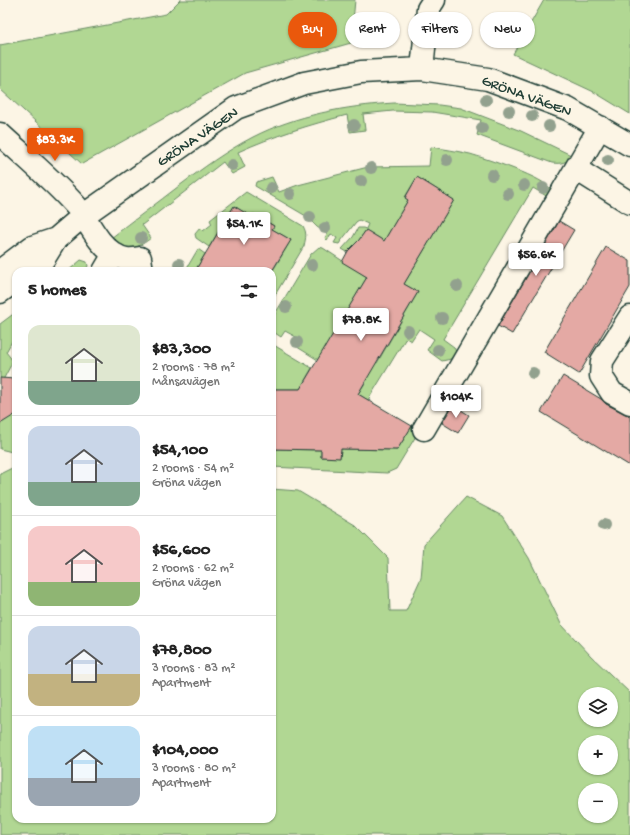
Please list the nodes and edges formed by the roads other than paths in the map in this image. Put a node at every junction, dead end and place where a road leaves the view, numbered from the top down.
1 (425, 3) edge
2 (422, 69) junction
3 (600, 127) junction
4 (0, 134) edge
5 (630, 145) edge
6 (576, 169) junction
7 (630, 203) edge
8 (84, 215) junction
9 (56, 239) junction
10 (109, 262) edge
11 (33, 267) edge
12 (141, 267) edge
13 (0, 271) edge
14 (12, 283) edge
15 (0, 292) edge
16 (630, 317) edge
17 (630, 403) edge
18 (424, 428) dead end

1 - 2 street
2 - 3 street, GRÖNA VÄGEN
2 - 8 street, GRÖNA VÄGEN
3 - 5 street, GRÖNA VÄGEN
3 - 6 street
4 - 8 street
6 - 7 street
6 - 18 street
8 - 9 street, GRÖNA VÄGEN
8 - 10 street
9 - 11 street, GRÖNA VÄGEN
9 - 13 street, GRÖNA VÄGEN
10 - 12 street
14 - 15 street
16 - 17 street

